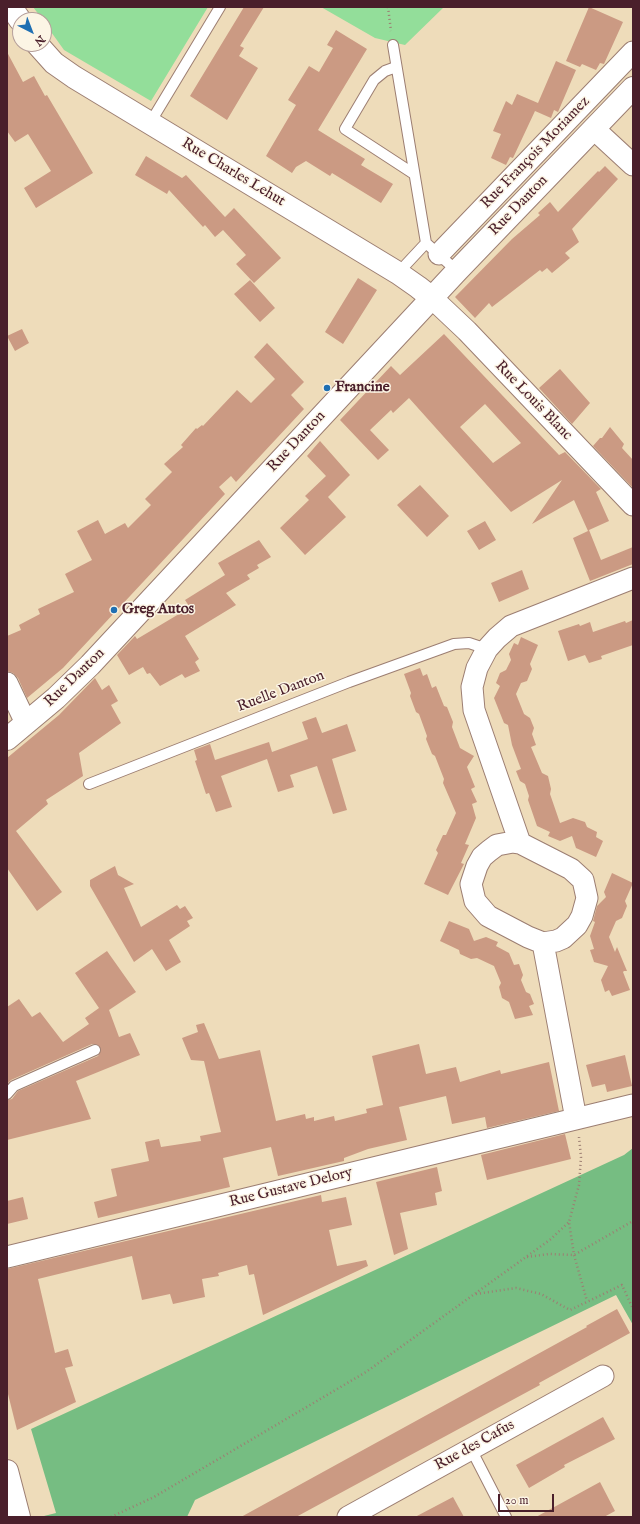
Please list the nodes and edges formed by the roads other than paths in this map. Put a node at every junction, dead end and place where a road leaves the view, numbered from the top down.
1 (220, 7) edge
2 (393, 45) road end
3 (44, 52) edge
4 (633, 52) edge
5 (396, 66) junction
6 (633, 88) edge
7 (150, 123) junction
8 (594, 128) junction
9 (633, 165) edge
10 (414, 174) junction
11 (433, 248) junction
12 (457, 271) junction
13 (398, 273) junction
14 (432, 298) junction
15 (633, 505) edge
16 (633, 578) edge
17 (488, 649) junction
18 (7, 683) edge
19 (26, 723) junction
20 (7, 739) edge
21 (89, 784) dead end
22 (520, 843) junction
23 (545, 952) junction
24 (95, 1050) dead end
25 (7, 1094) edge
26 (633, 1105) edge
27 (576, 1119) junction
28 (7, 1257) edge
29 (603, 1376) dead end
30 (470, 1449) junction
31 (7, 1471) edge
32 (19, 1517) edge
33 (348, 1517) edge
34 (506, 1517) edge

1 - 7 lane
2 - 5 lane
3 - 7 street, Rue Charles Lehut
4 - 11 street, Rue François Moriamez
5 - 10 lane
5 - 10 lane
6 - 8 street, Rue Danton
7 - 13 street, Rue Charles Lehut
8 - 9 street
8 - 12 street, Rue Danton
10 - 11 lane
11 - 12 lane
11 - 13 lane
12 - 14 street, Rue Danton
13 - 14 street, Rue Charles Lehut
14 - 15 street, Rue Louis Blanc
14 - 19 street, Rue Danton
16 - 17 street
17 - 21 lane, Ruelle Danton
17 - 22 street
18 - 19 street
19 - 20 street, Rue Danton
22 - 23 street
22 - 23 street
23 - 27 street
24 - 25 lane
26 - 27 street, Rue Gustave Delory
27 - 28 street, Rue Gustave Delory
29 - 30 street, Rue des Cafus
30 - 33 street, Rue des Cafus
30 - 34 lane
31 - 32 street

